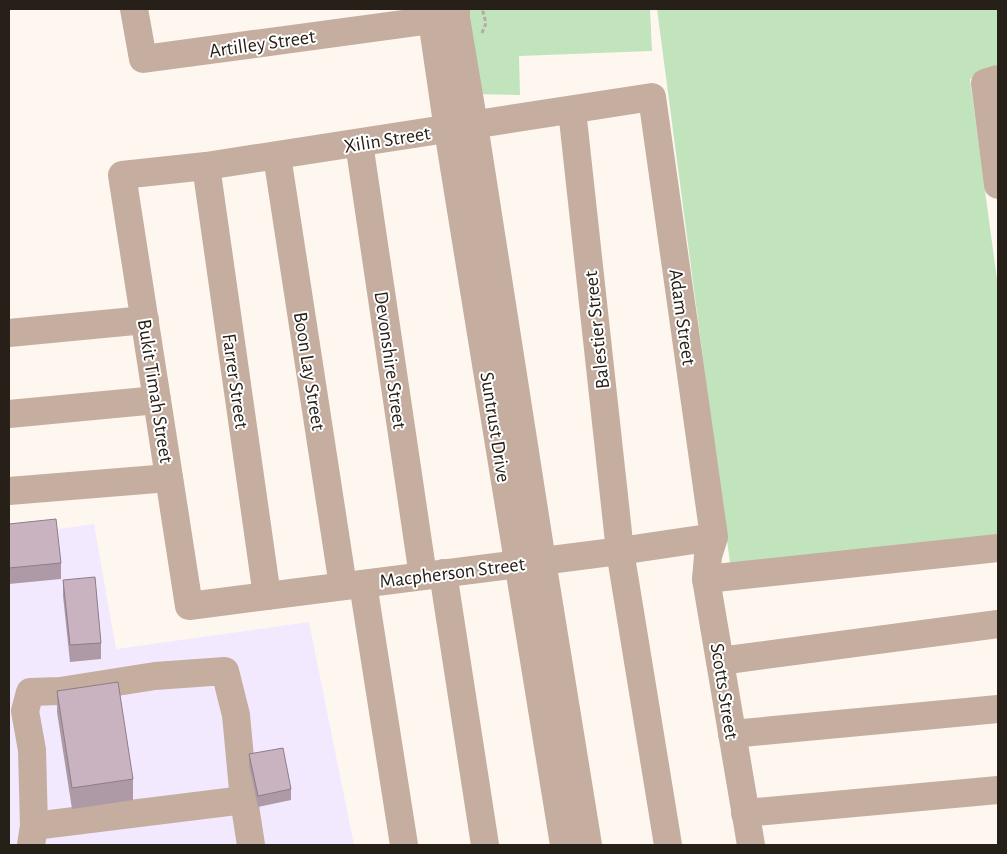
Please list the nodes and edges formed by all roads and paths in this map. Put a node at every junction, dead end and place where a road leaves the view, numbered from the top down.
1 (134, 9) edge
2 (456, 9) edge
3 (432, 14) edge
4 (998, 79) edge
5 (652, 97) joint
6 (572, 110) junction
7 (474, 125) junction
8 (448, 130) junction
9 (359, 143) junction
10 (278, 156) junction
11 (206, 166) junction
12 (122, 175) joint
13 (998, 185) edge
14 (9, 313) edge
15 (144, 320) junction
16 (45, 330) junction
17 (9, 333) edge
18 (157, 400) junction
19 (9, 414) edge
20 (169, 478) junction
21 (9, 491) edge
22 (714, 537) junction
23 (998, 548) edge
24 (620, 551) junction
25 (530, 562) junction
26 (433, 575) junction
27 (706, 579) junction
28 (353, 585) junction
29 (267, 596) junction
30 (189, 606) joint
31 (998, 624) edge
32 (720, 661) junction
33 (998, 709) edge
34 (732, 734) junction
35 (998, 790) edge
36 (244, 800) junction
37 (745, 813) junction
38 (26, 839) edge
39 (251, 845) edge
40 (404, 845) edge
41 (485, 845) edge
42 (564, 845) edge
43 (588, 845) edge
44 (668, 845) edge
45 (751, 845) edge

1 - 3 street, Artilley Street
2 - 7 street, Suntrust Drive
3 - 8 street, Suntrust Drive
4 - 13 street
5 - 6 street, Xilin Street
5 - 22 street, Adam Street
6 - 7 street, Xilin Street
6 - 24 street, Balestier Street
7 - 8 street, Xilin Street
7 - 25 street, Suntrust Drive
8 - 9 street, Xilin Street
8 - 25 street, Suntrust Drive
9 - 10 street, Xilin Street
9 - 26 street, Devonshire Street
10 - 11 street, Xilin Street
10 - 28 street, Boon Lay Street
11 - 12 street, Xilin Street
11 - 29 street, Farrer Street
12 - 15 street, Bukit Timah Street
14 - 16 street
15 - 16 street
15 - 18 street, Bukit Timah Street
16 - 17 street
18 - 19 street
18 - 20 street, Bukit Timah Street
20 - 21 street
20 - 30 street, Bukit Timah Street
22 - 24 street, Macpherson Street
22 - 27 street, Scotts Street
23 - 27 street
24 - 25 street, Macpherson Street
24 - 44 street, Balestier Street
25 - 26 street, Macpherson Street
25 - 42 street, Suntrust Drive
25 - 43 street, Suntrust Drive
26 - 28 street, Macpherson Street
26 - 41 street, Devonshire Street
27 - 32 street, Scotts Street
28 - 29 street, Macpherson Street
28 - 40 street, Boon Lay Street
29 - 30 street, Macpherson Street
31 - 32 street
32 - 34 street, Scotts Street
33 - 34 street
34 - 37 street, Scotts Street
35 - 37 street
36 - 38 street
36 - 38 street
36 - 39 street
37 - 45 street, Scotts Street

